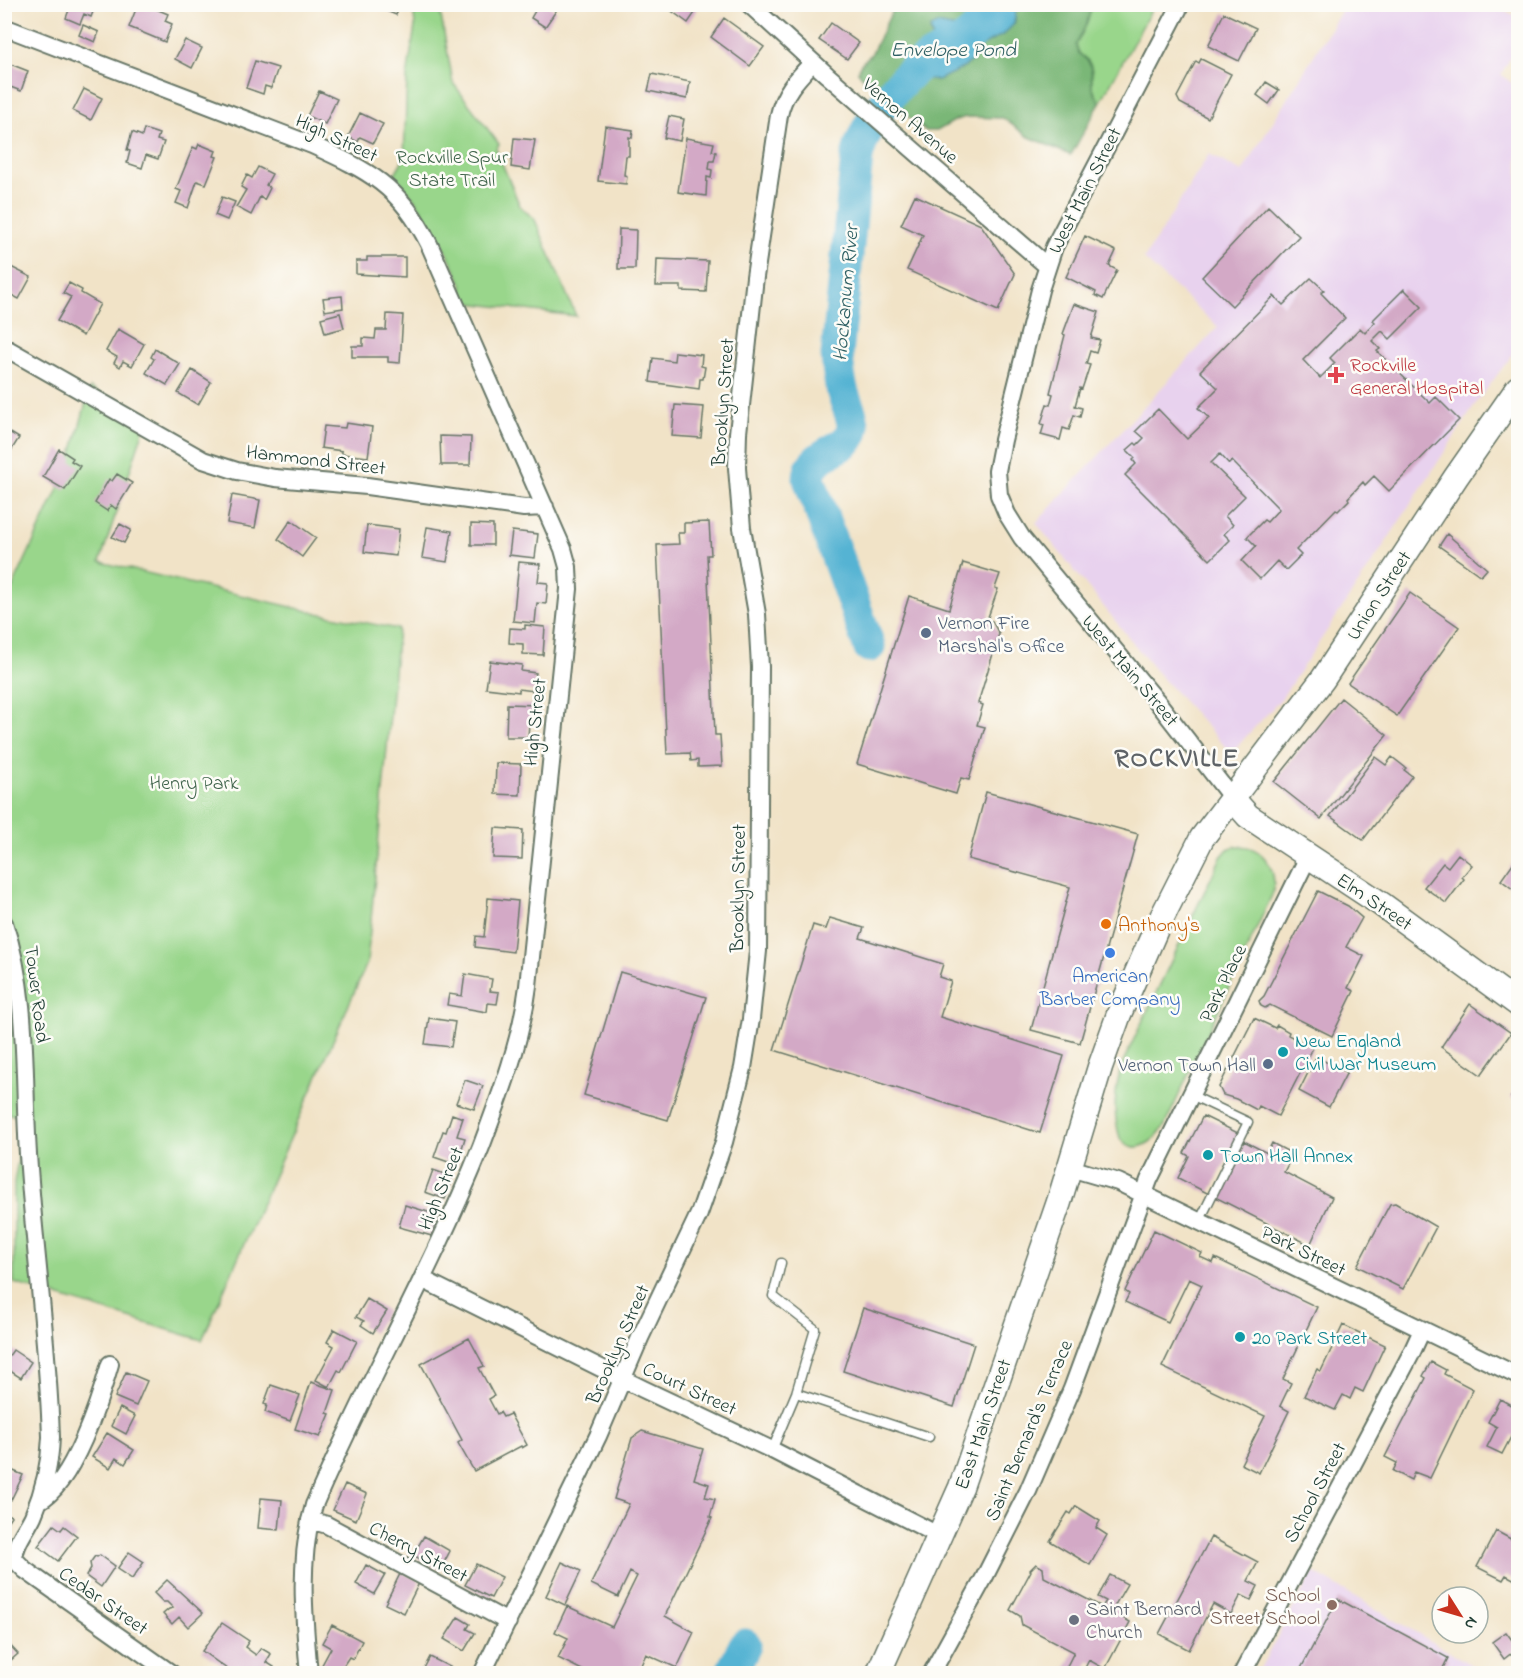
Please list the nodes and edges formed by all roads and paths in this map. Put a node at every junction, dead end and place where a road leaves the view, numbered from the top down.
1 (749, 4) edge
2 (1181, 4) edge
3 (4, 27) edge
4 (813, 62) junction
5 (1047, 266) junction
6 (4, 346) edge
7 (1518, 388) edge
8 (545, 507) junction
9 (1232, 798) junction
10 (1308, 857) junction
11 (4, 922) edge
12 (1518, 1004) edge
13 (1191, 1095) junction
14 (1070, 1168) junction
15 (1143, 1194) junction
16 (1199, 1222) junction
17 (781, 1263) dead end
18 (422, 1279) junction
19 (1422, 1330) junction
20 (110, 1364) dead end
21 (1518, 1376) edge
22 (623, 1379) junction
23 (796, 1393) junction
24 (929, 1437) dead end
25 (772, 1450) junction
26 (39, 1501) junction
27 (310, 1520) junction
28 (939, 1536) junction
29 (508, 1622) junction
30 (172, 1674) edge
31 (309, 1674) edge
32 (482, 1674) edge
33 (878, 1674) edge
34 (931, 1674) edge
35 (1242, 1674) edge

1 - 4 street, Vernon Avenue
2 - 5 street, West Main Street
3 - 8 street, High Street
4 - 5 street, Vernon Avenue
4 - 22 street, Brooklyn Street
5 - 9 street, West Main Street
6 - 8 street, Hammond Street
7 - 9 main road, Union Street
8 - 18 street, High Street
9 - 10 main road, Elm Street
9 - 14 main road
10 - 12 main road, Elm Street
10 - 13 street, Park Place
11 - 26 street, Tower Road
13 - 15 street, Park Place
13 - 16 lane
14 - 15 street, Park Street
14 - 28 main road, East Main Street
15 - 16 street, Park Street
15 - 34 street, Saint Bernard's Terrace
16 - 19 street, Park Street
17 - 23 lane
18 - 22 street, Court Street
18 - 27 street, High Street
19 - 21 street, Park Street
19 - 35 street, School Street
20 - 26 street
22 - 25 street, Court Street
22 - 29 street, Brooklyn Street
23 - 24 lane
23 - 25 lane
25 - 28 street, Court Street
26 - 30 street, Cedar Street
27 - 29 street, Cherry Street
27 - 31 street, High Street
28 - 33 main road, East Main Street
29 - 32 street, Brooklyn Street

